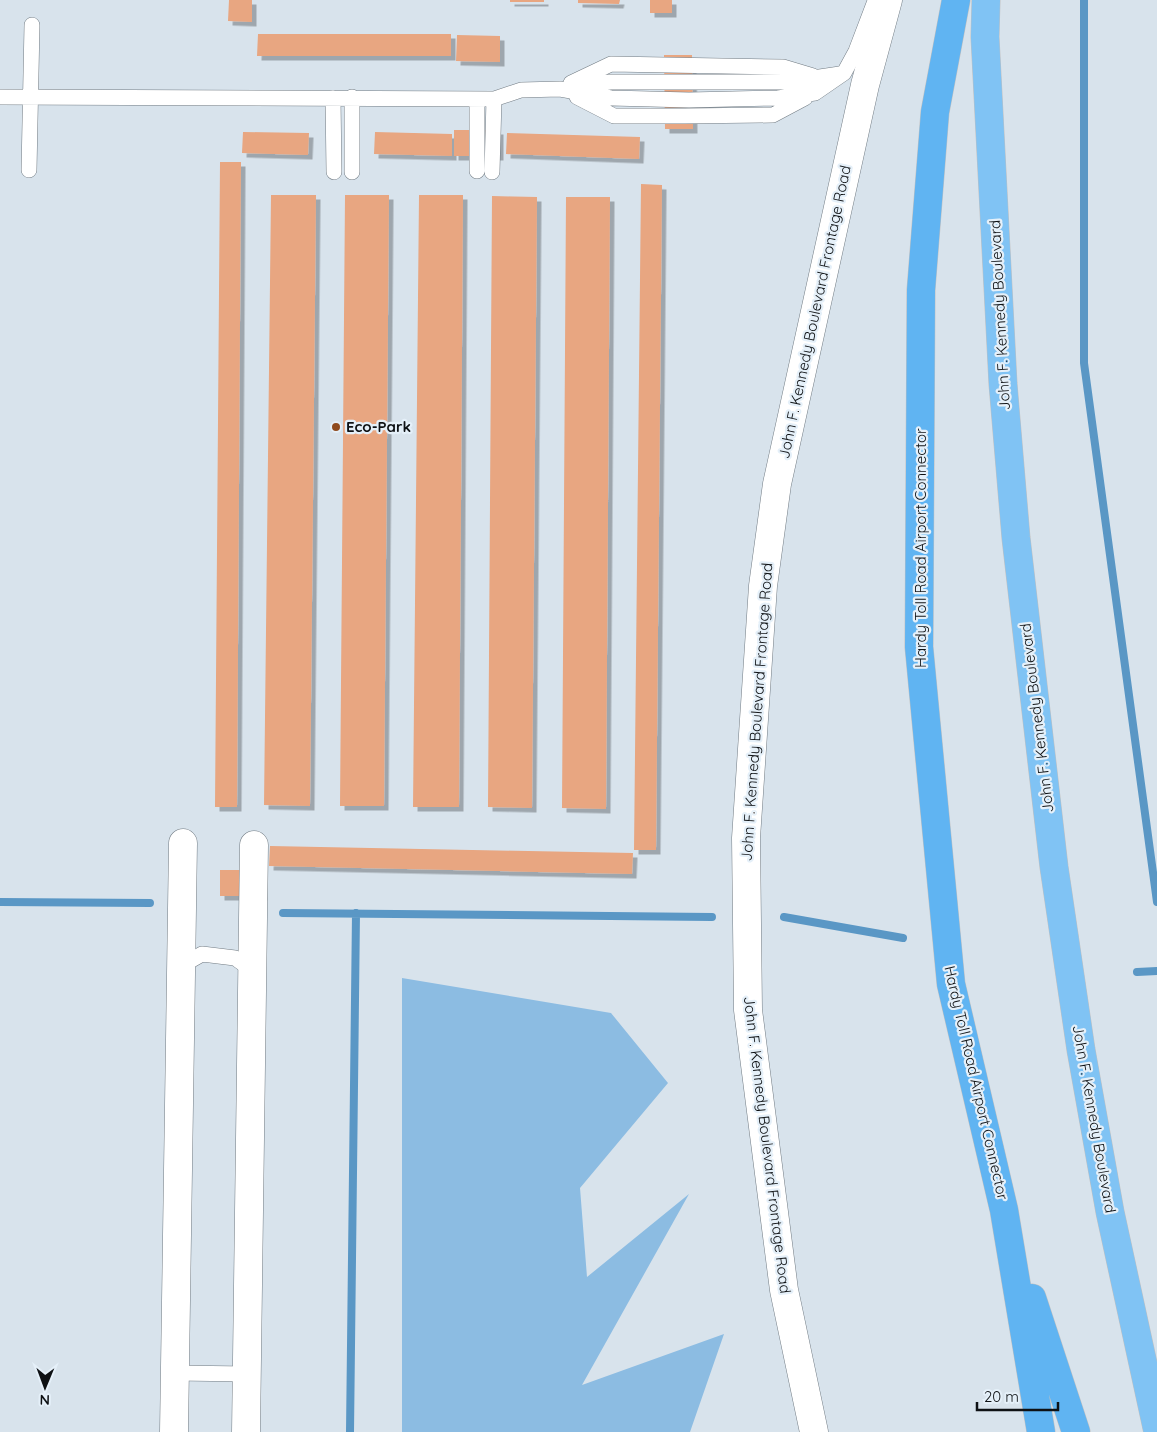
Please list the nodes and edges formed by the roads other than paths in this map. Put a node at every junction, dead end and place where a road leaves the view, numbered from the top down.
1 (876, 0) edge
2 (888, 0) edge
3 (956, 0) edge
4 (986, 0) edge
5 (32, 25) dead end
6 (844, 73) junction
7 (560, 89) junction
8 (0, 97) edge
9 (30, 97) junction
10 (352, 97) junction
11 (333, 98) junction
12 (477, 99) junction
13 (494, 99) junction
14 (29, 170) dead end
15 (334, 172) dead end
16 (352, 172) dead end
17 (183, 843) dead end
18 (254, 845) dead end
19 (181, 966) junction
20 (252, 970) junction
21 (1004, 1210) junction
22 (176, 1373) junction
23 (247, 1374) junction
24 (1157, 1428) edge
25 (174, 1432) edge
26 (246, 1432) edge
27 (814, 1432) edge
28 (1040, 1432) edge
29 (1076, 1432) edge

1 - 6 lane
2 - 27 street, John F. Kennedy Boulevard Frontage Road
3 - 21 highway, Hardy Toll Road Airport Connector
4 - 24 highway, John F. Kennedy Boulevard
5 - 9 lane
6 - 7 lane
6 - 7 lane
7 - 13 lane
8 - 9 lane
9 - 11 lane
9 - 14 lane
10 - 11 lane
10 - 12 lane
10 - 16 lane
11 - 15 lane
12 - 13 lane
12 - 13 lane
17 - 19 street
18 - 20 street
19 - 20 lane
19 - 22 street
20 - 23 street
21 - 28 highway
21 - 29 highway
22 - 23 lane
22 - 25 street
23 - 26 street

